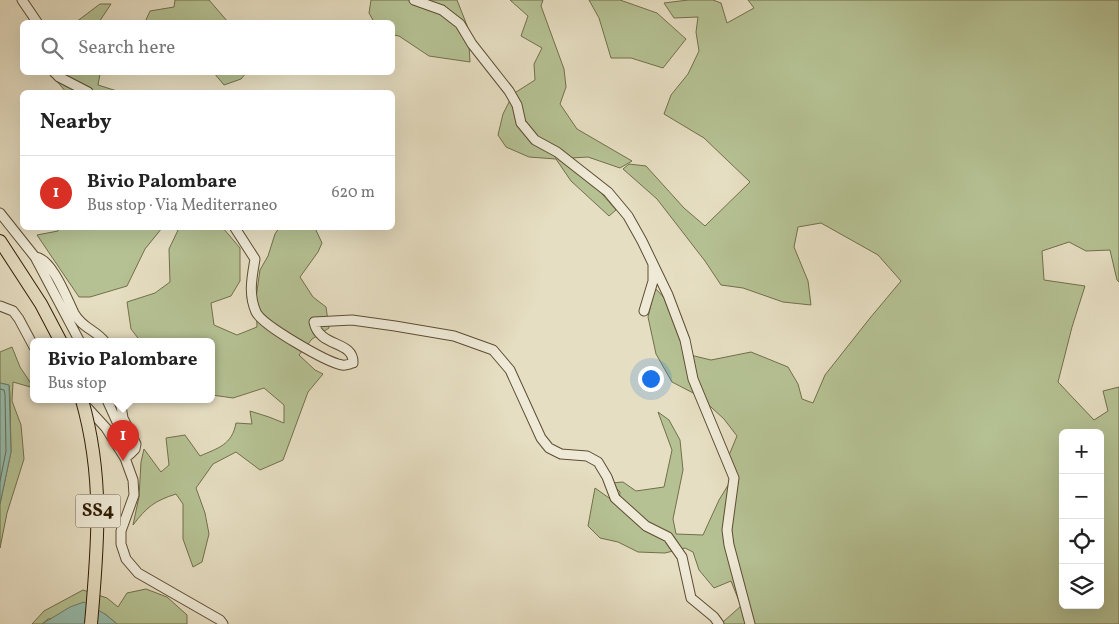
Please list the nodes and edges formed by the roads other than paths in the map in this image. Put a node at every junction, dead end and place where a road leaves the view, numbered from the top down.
1 (22, 0) edge
2 (414, 0) edge
3 (36, 20) edge
4 (57, 75) edge
5 (84, 90) edge
6 (0, 213) edge
7 (236, 230) edge
8 (0, 245) edge
9 (35, 257) junction
10 (653, 263) junction
11 (0, 306) edge
12 (644, 311) dead end
13 (59, 338) edge
14 (78, 338) edge
15 (102, 338) edge
16 (30, 340) edge
17 (82, 403) edge
18 (84, 403) edge
19 (108, 403) edge
20 (120, 403) edge
21 (128, 456) junction
22 (91, 624) edge
23 (223, 624) edge
24 (719, 624) edge
25 (750, 624) edge

1 - 3 street
2 - 10 street
4 - 5 street
6 - 9 street
7 - 24 street
8 - 13 highway
9 - 14 street
9 - 15 street
10 - 12 street
10 - 25 street
11 - 16 street
17 - 22 highway, SS4, bridge
18 - 21 street
19 - 21 street
20 - 21 street
21 - 23 street

